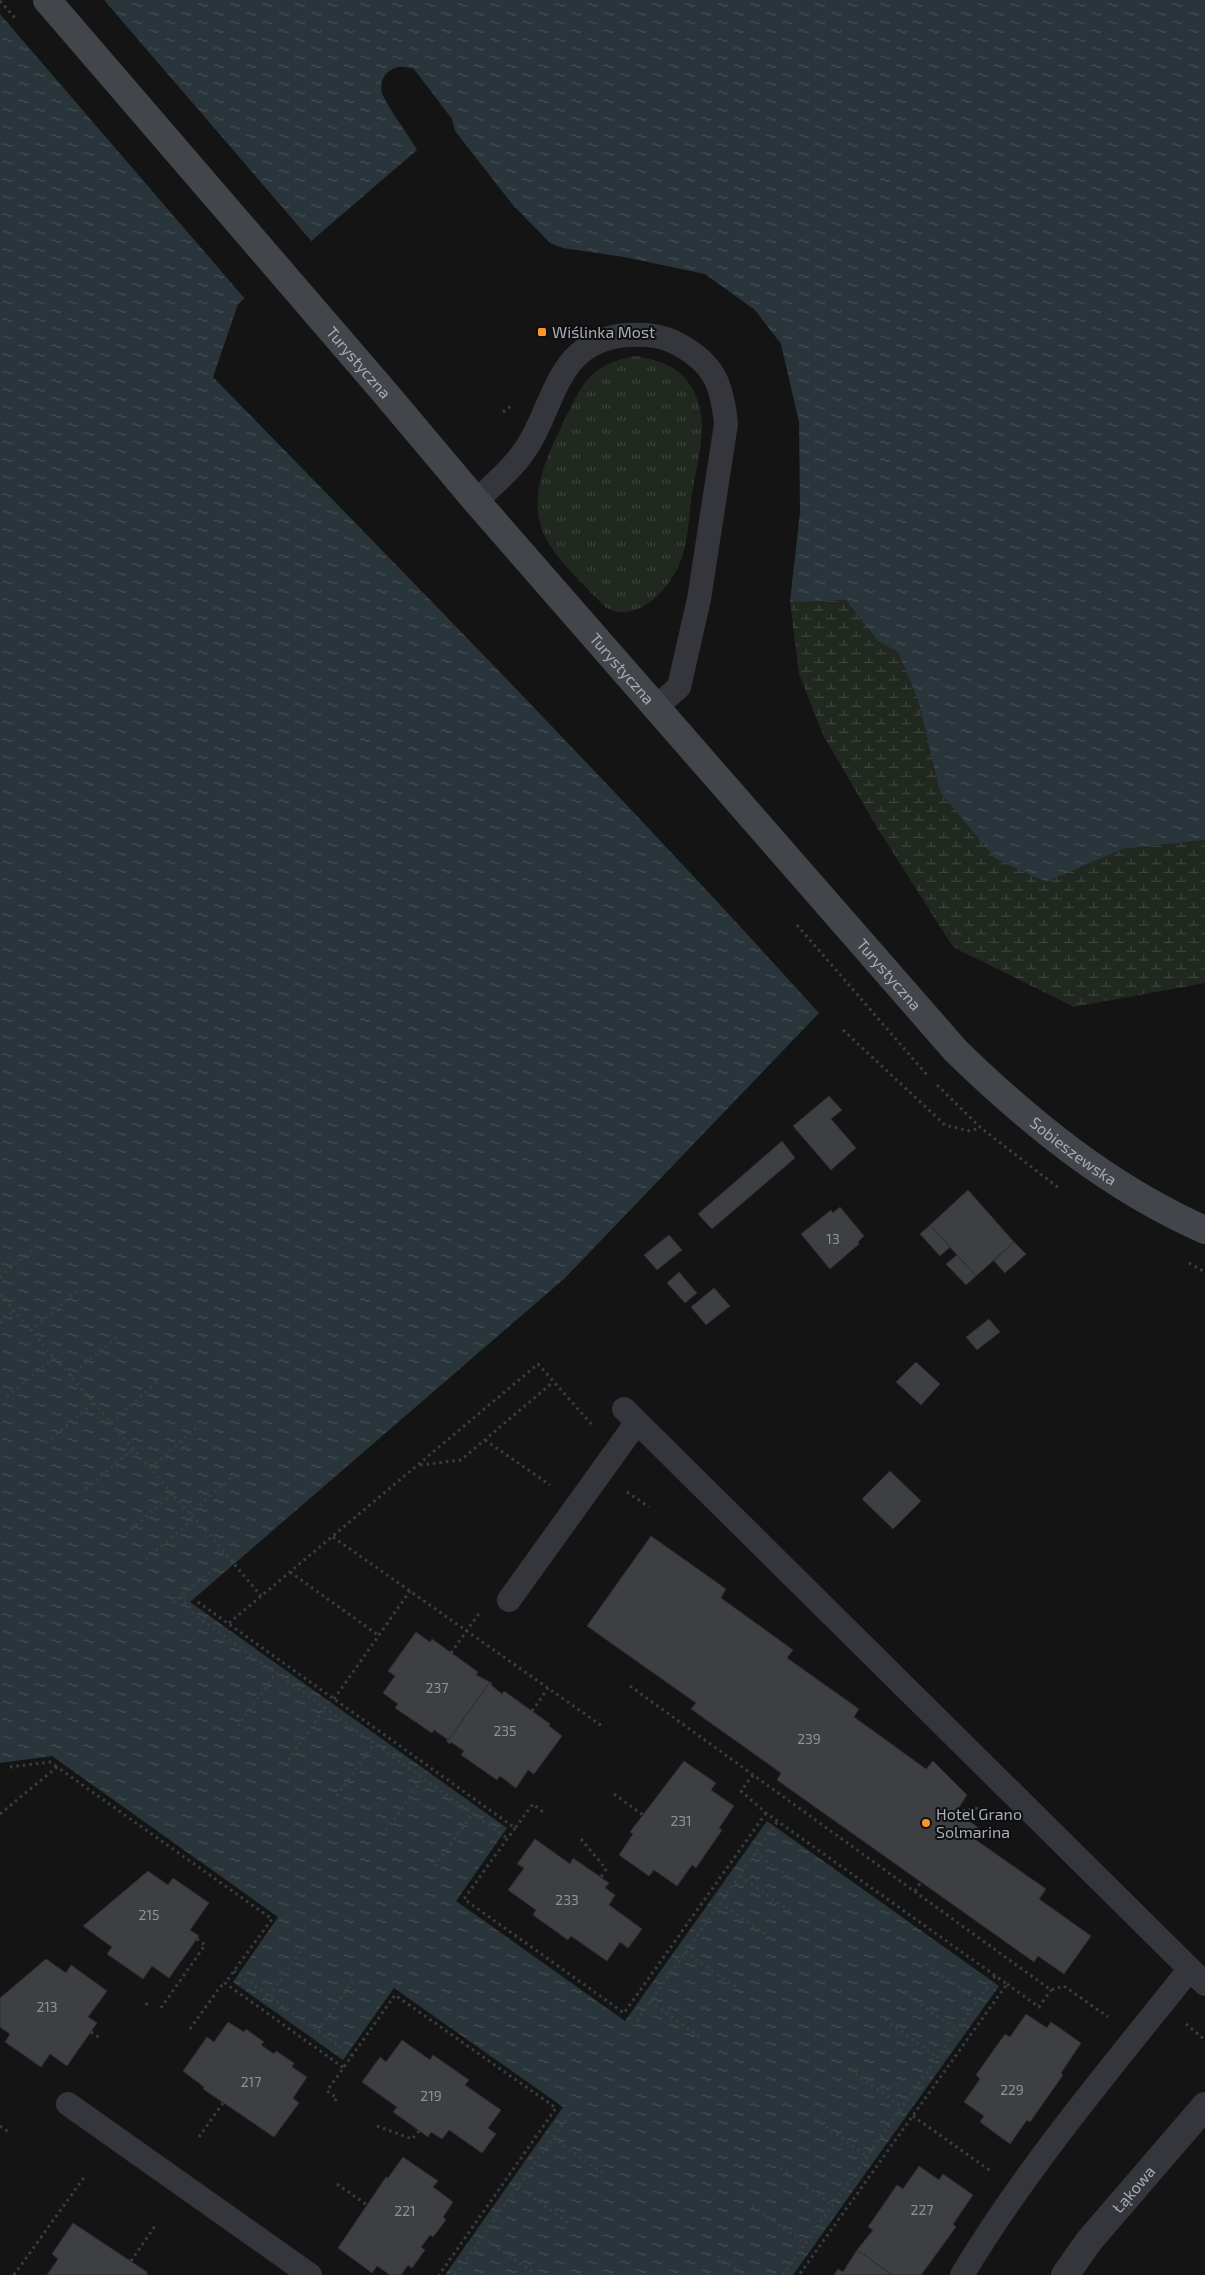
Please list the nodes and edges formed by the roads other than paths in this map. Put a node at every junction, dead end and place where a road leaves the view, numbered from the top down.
1 (47, 0) edge
2 (476, 501) junction
3 (656, 707) junction
4 (956, 1051) joint
5 (1205, 1230) edge
6 (509, 1600) dead end
7 (1197, 1977) edge
8 (68, 2104) dead end
9 (1205, 2106) edge
10 (310, 2275) edge
11 (962, 2275) edge
12 (1065, 2275) edge

1 - 2 main road, Turystyczna
2 - 3 main road, Turystyczna
2 - 3 lane
3 - 4 main road, Turystyczna
4 - 5 main road, Sobieszewska
6 - 7 lane
7 - 11 lane
8 - 10 lane
9 - 12 street, Łąkowa

